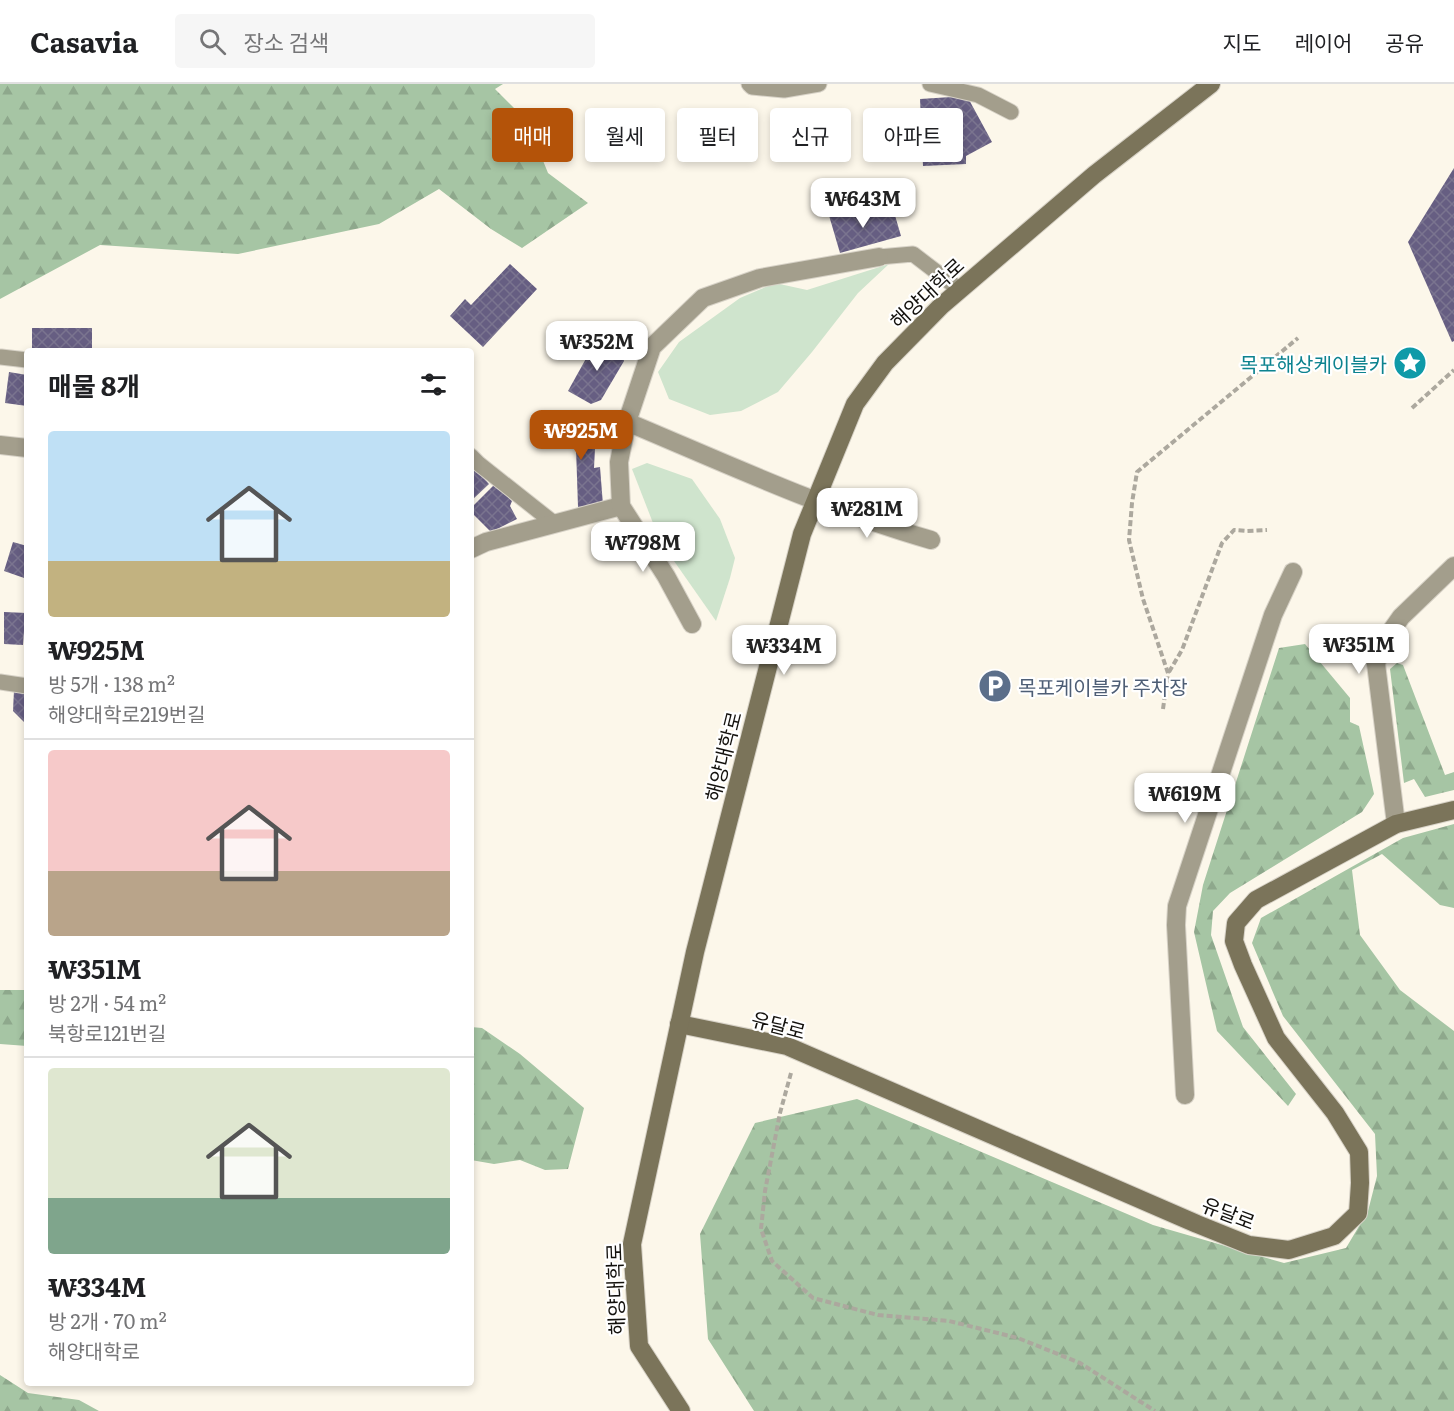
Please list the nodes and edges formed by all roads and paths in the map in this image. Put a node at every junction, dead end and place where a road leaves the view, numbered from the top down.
1 (749, 84) edge
2 (819, 84) edge
3 (930, 84) edge
4 (1211, 84) edge
5 (1011, 112) dead end
6 (879, 257) joint
7 (960, 290) junction
8 (1298, 338) dead end
9 (1, 357) edge
10 (24, 360) edge
11 (1454, 370) edge
12 (1412, 408) dead end
13 (627, 422) junction
14 (0, 446) edge
15 (24, 448) edge
16 (474, 459) edge
17 (815, 501) junction
18 (621, 506) junction
19 (555, 524) junction
20 (1267, 530) dead end
21 (931, 540) dead end
22 (474, 548) edge
23 (1454, 566) edge
24 (1293, 572) dead end
25 (692, 624) dead end
26 (1168, 673) junction
27 (0, 682) edge
28 (24, 686) edge
29 (1163, 708) dead end
30 (1454, 810) edge
31 (1396, 824) junction
32 (679, 1024) junction
33 (798, 1050) junction
34 (1185, 1095) dead end
35 (681, 1411) edge
36 (1155, 1411) edge

1 - 2 lane
3 - 5 lane
4 - 7 street, 해양대학로
6 - 7 lane
6 - 13 street
7 - 17 street, 해양대학로
8 - 26 path
9 - 10 lane
11 - 12 path
13 - 17 street
13 - 18 street
14 - 15 street
16 - 19 lane
17 - 21 street
17 - 32 street, 해양대학로
18 - 19 street
18 - 25 street
19 - 22 street
20 - 26 path
23 - 31 street
24 - 34 street
26 - 29 path
27 - 28 lane
30 - 31 street, 유달로
31 - 33 street, 유달로
32 - 33 street, 유달로
32 - 35 street, 해양대학로
33 - 36 path

